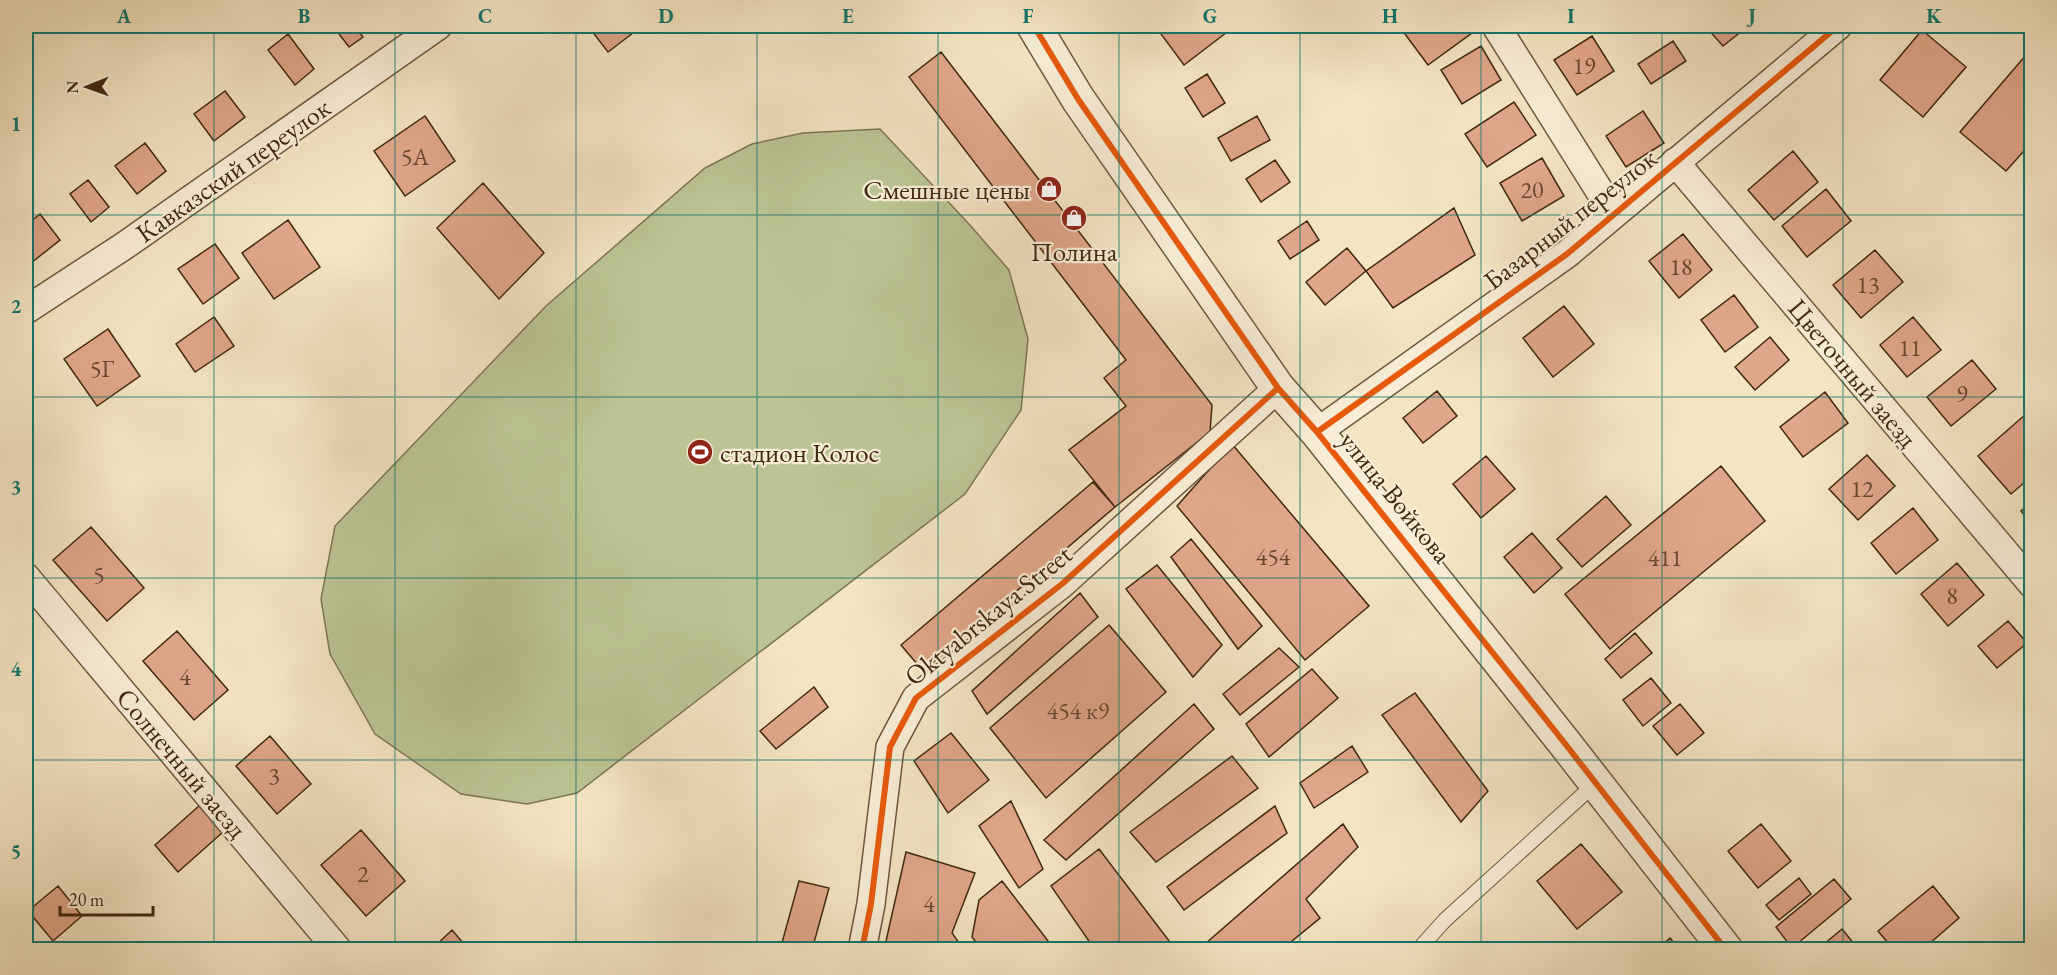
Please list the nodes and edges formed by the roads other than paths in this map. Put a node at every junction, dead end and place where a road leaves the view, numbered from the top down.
1 (438, 26) edge
2 (1034, 26) edge
3 (1496, 26) edge
4 (1838, 26) edge
5 (1676, 162) junction
6 (1614, 214) junction
7 (26, 310) edge
8 (1278, 388) junction
9 (1317, 432) junction
10 (26, 577) edge
11 (2031, 584) edge
12 (1596, 783) junction
13 (338, 950) edge
14 (862, 950) edge
15 (1418, 950) edge
16 (1726, 950) edge

1 - 7 street, Кавказский переулок
2 - 8 street, улица Войкова
3 - 6 street
4 - 5 street, Базарный переулок
5 - 6 street, Базарный переулок
5 - 11 street, Цветочный заезд
6 - 9 street, Базарный переулок
8 - 9 street, улица Войкова
8 - 14 street, Oktyabrskaya Street
9 - 12 street, улица Войкова
10 - 13 street, Солнечный заезд
12 - 15 lane
12 - 16 street, улица Войкова

